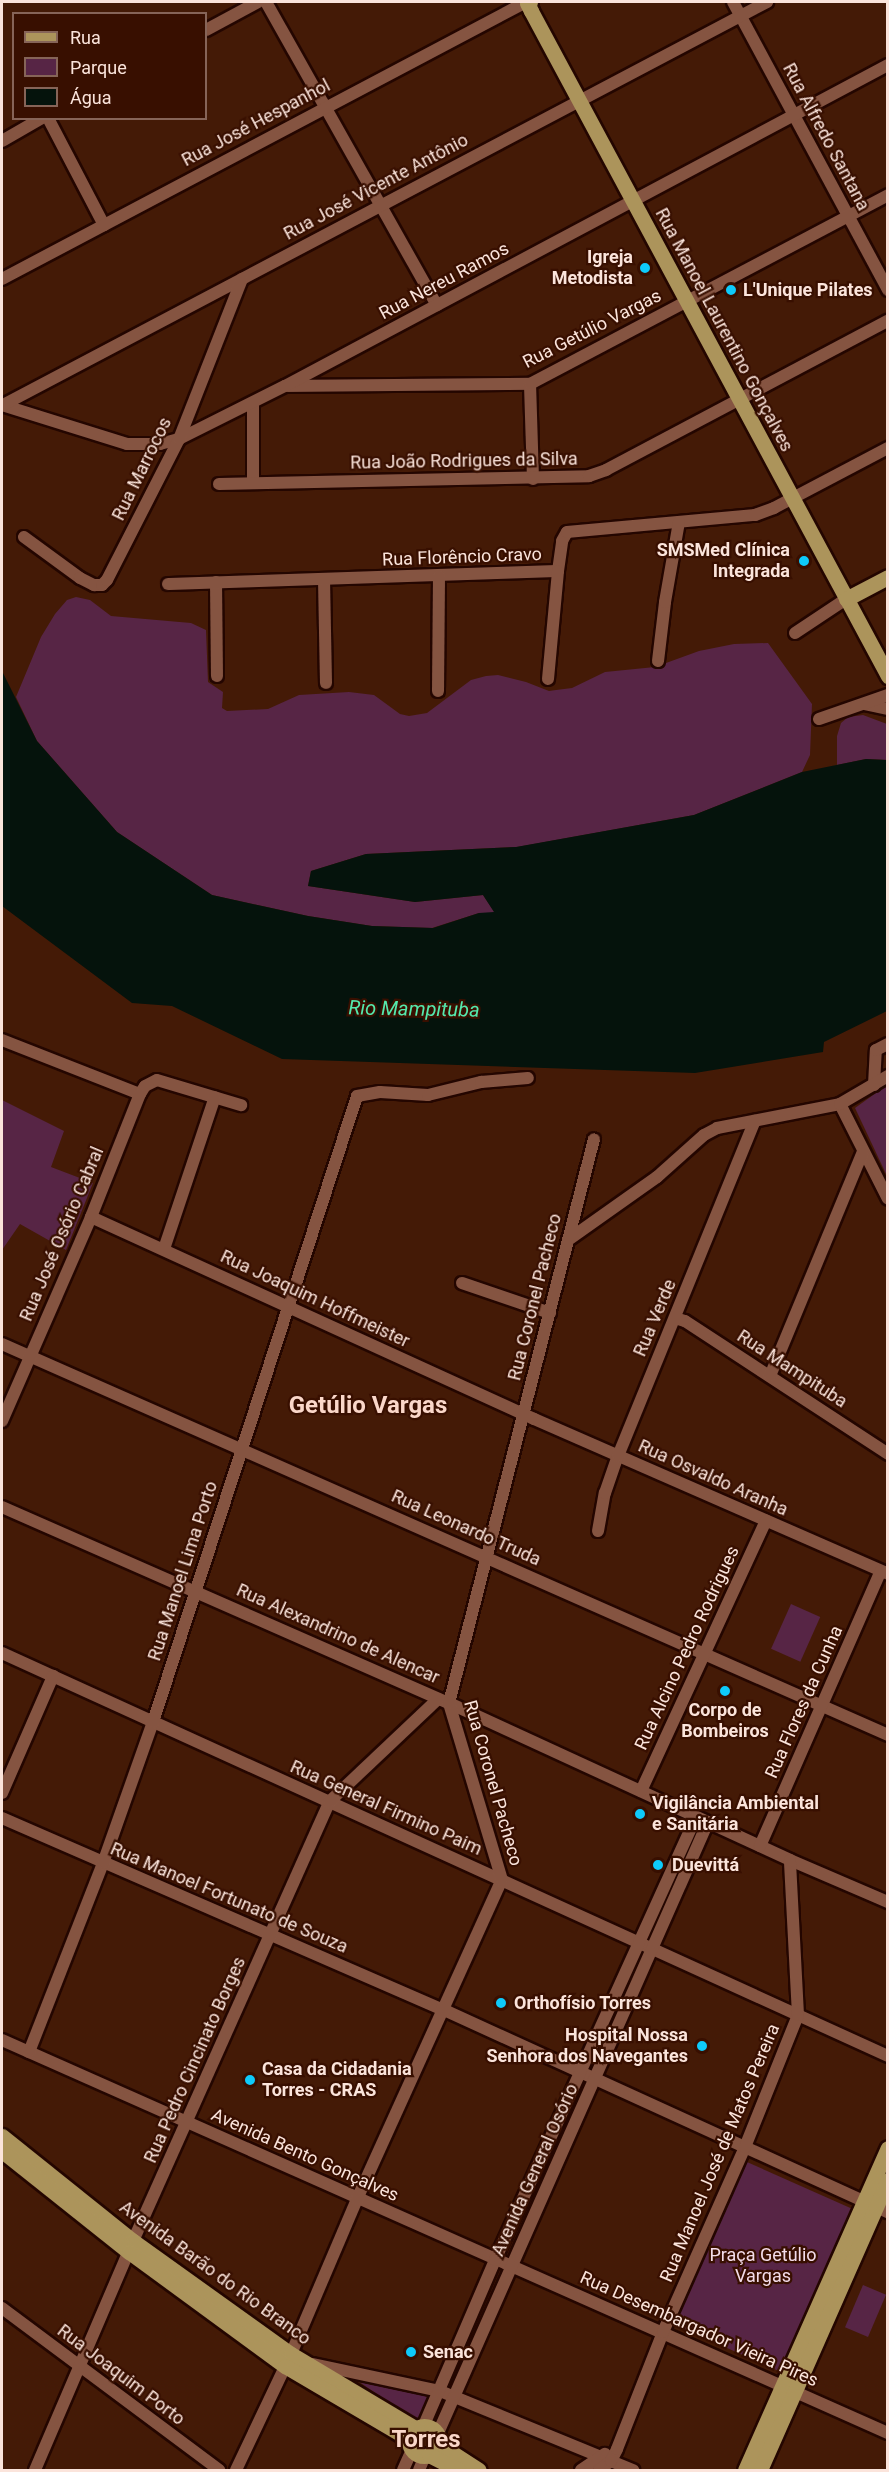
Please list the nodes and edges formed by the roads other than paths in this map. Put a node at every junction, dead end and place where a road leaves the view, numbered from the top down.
1 (258, 2) edge
2 (267, 2) edge
3 (528, 2) edge
4 (734, 2) edge
5 (767, 2) edge
6 (741, 15) junction
7 (207, 29) edge
8 (888, 65) edge
9 (579, 101) junction
10 (327, 108) junction
11 (794, 115) junction
12 (39, 120) edge
13 (49, 120) edge
14 (2, 141) edge
15 (888, 195) edge
16 (633, 201) junction
17 (381, 205) junction
18 (848, 216) junction
19 (104, 225) junction
20 (2, 279) edge
21 (242, 279) junction
22 (888, 290) edge
23 (686, 301) junction
24 (437, 305) junction
25 (888, 321) edge
26 (530, 384) junction
27 (285, 386) junction
28 (739, 400) junction
29 (253, 403) junction
30 (2, 405) edge
31 (179, 439) junction
32 (888, 448) edge
33 (533, 479) junction
34 (253, 483) junction
35 (219, 484) dead end
36 (792, 499) junction
37 (679, 522) junction
38 (24, 537) dead end
39 (558, 571) junction
40 (439, 576) junction
41 (888, 577) edge
42 (324, 579) junction
43 (216, 582) junction
44 (168, 584) dead end
45 (846, 599) junction
46 (795, 633) dead end
47 (658, 661) dead end
48 (217, 676) dead end
49 (888, 676) edge
50 (548, 679) dead end
51 (326, 683) dead end
52 (438, 691) dead end
53 (888, 695) edge
54 (863, 704) junction
55 (888, 709) edge
56 (819, 719) dead end
57 (2, 1040) edge
58 (888, 1044) edge
59 (888, 1076) edge
60 (528, 1078) dead end
61 (874, 1084) junction
62 (140, 1094) junction
63 (215, 1097) junction
64 (840, 1104) junction
65 (241, 1105) dead end
66 (755, 1121) junction
67 (594, 1139) dead end
68 (863, 1152) junction
69 (888, 1199) edge
70 (91, 1217) junction
71 (568, 1240) junction
72 (164, 1249) junction
73 (462, 1283) dead end
74 (287, 1306) junction
75 (550, 1313) junction
76 (675, 1318) junction
77 (2, 1344) edge
78 (30, 1356) junction
79 (770, 1376) junction
80 (524, 1414) junction
81 (2, 1421) edge
82 (241, 1449) junction
83 (888, 1454) edge
84 (618, 1456) junction
85 (2, 1507) edge
86 (766, 1521) junction
87 (598, 1531) dead end
88 (487, 1557) junction
89 (884, 1573) edge
90 (196, 1591) junction
91 (2, 1653) edge
92 (705, 1654) junction
93 (53, 1676) junction
94 (444, 1701) junction
95 (823, 1706) junction
96 (153, 1722) junction
97 (888, 1735) edge
98 (641, 1791) junction
99 (2, 1793) edge
100 (329, 1802) junction
101 (696, 1816) junction
102 (2, 1818) edge
103 (708, 1822) junction
104 (760, 1846) junction
105 (790, 1860) junction
106 (103, 1863) junction
107 (502, 1880) junction
108 (888, 1902) edge
109 (270, 1935) junction
110 (638, 1942) junction
111 (653, 1949) junction
112 (442, 2009) junction
113 (798, 2015) junction
114 (2, 2040) edge
115 (30, 2052) junction
116 (888, 2056) edge
117 (582, 2071) junction
118 (596, 2077) junction
119 (188, 2123) junction
120 (2, 2136) edge
121 (745, 2147) junction
122 (888, 2148) edge
123 (2, 2151) edge
124 (888, 2180) edge
125 (357, 2199) junction
126 (876, 2207) edge
127 (131, 2247) junction
128 (495, 2260) junction
129 (512, 2268) junction
130 (2, 2308) edge
131 (663, 2332) junction
132 (288, 2360) junction
133 (308, 2363) junction
134 (81, 2367) junction
135 (788, 2388) junction
136 (440, 2391) junction
137 (454, 2397) junction
138 (888, 2433) edge
139 (424, 2444) edge
140 (606, 2458) junction
141 (35, 2470) edge
142 (219, 2470) edge
143 (236, 2470) edge
144 (403, 2470) edge
145 (458, 2470) edge
146 (479, 2470) edge
147 (581, 2470) edge
148 (599, 2470) edge
149 (633, 2470) edge
150 (745, 2470) edge
151 (760, 2470) edge

1 - 7 street
2 - 10 street
3 - 9 main road, Rua Manoel Laurentino Gonçalves
3 - 10 street, Rua José Hespanhol
4 - 6 street, Rua Alfredo Santana
5 - 6 street, Rua José Vicente Antônio
6 - 9 street, Rua José Vicente Antônio
6 - 11 street, Rua Alfredo Santana
8 - 11 street, Rua Nereu Ramos
9 - 16 main road, Rua Manoel Laurentino Gonçalves
9 - 17 street, Rua José Vicente Antônio
10 - 17 street
10 - 19 street, Rua José Hespanhol
11 - 16 street, Rua Nereu Ramos
11 - 18 street, Rua Alfredo Santana
12 - 14 street
13 - 19 street
15 - 18 street, Rua Getúlio Vargas
16 - 23 main road, Rua Manoel Laurentino Gonçalves
16 - 24 street, Rua Nereu Ramos
17 - 21 street, Rua José Vicente Antônio
17 - 24 street
18 - 22 street, Rua Alfredo Santana
18 - 23 street, Rua Getúlio Vargas
19 - 20 street, Rua José Hespanhol
21 - 30 street, Rua José Vicente Antônio
21 - 31 street, Rua Marrocos
23 - 26 street, Rua Getúlio Vargas
23 - 28 main road, Rua Manoel Laurentino Gonçalves
24 - 27 street, Rua Nereu Ramos
25 - 28 street, Rua João Rodrigues da Silva
26 - 27 street, Rua Getúlio Vargas
26 - 33 street
27 - 29 street, Rua Nereu Ramos
28 - 33 street, Rua João Rodrigues da Silva
28 - 36 main road, Rua Manoel Laurentino Gonçalves
29 - 31 street, Rua Nereu Ramos
29 - 34 street
30 - 31 street, Rua Nereu Ramos
31 - 38 street, Rua Marrocos
32 - 36 street, Rua Florêncio Cravo
33 - 34 street, Rua João Rodrigues da Silva
34 - 35 street, Rua João Rodrigues da Silva
36 - 37 street, Rua Florêncio Cravo
36 - 45 main road, Rua Manoel Laurentino Gonçalves
37 - 39 street, Rua Florêncio Cravo
37 - 47 street
39 - 40 street, Rua Florêncio Cravo
39 - 50 street
40 - 42 street, Rua Florêncio Cravo
40 - 52 street
41 - 45 main road
42 - 43 street, Rua Florêncio Cravo
42 - 51 street
43 - 44 street, Rua Florêncio Cravo
43 - 48 street
45 - 46 street
45 - 49 main road, Rua Manoel Laurentino Gonçalves
53 - 54 street
54 - 55 street
54 - 56 street
57 - 62 street
58 - 61 street
59 - 61 street
60 - 74 street, Rua Manoel Lima Porto
61 - 64 street
62 - 63 street
62 - 70 street, Rua José Osório Cabral
63 - 65 street
63 - 72 street
64 - 66 street
64 - 68 street
66 - 71 street
66 - 76 street, Rua Verde
67 - 71 street, Rua Coronel Pacheco
68 - 69 street
68 - 79 street
70 - 72 street, Rua Joaquim Hoffmeister
70 - 78 street, Rua José Osório Cabral
71 - 75 street, Rua Coronel Pacheco
72 - 74 street, Rua Joaquim Hoffmeister
73 - 75 street
74 - 80 street, Rua Joaquim Hoffmeister
74 - 82 street, Rua Manoel Lima Porto
75 - 80 street, Rua Coronel Pacheco
76 - 79 street, Rua Mampituba
76 - 84 street, Rua Verde
77 - 78 street, Rua Leonardo Truda
78 - 81 street, Rua José Osório Cabral
78 - 82 street, Rua Leonardo Truda
79 - 83 street, Rua Mampituba
80 - 84 street, Rua Osvaldo Aranha
80 - 88 street, Rua Coronel Pacheco
82 - 88 street, Rua Leonardo Truda
82 - 90 street, Rua Manoel Lima Porto
84 - 86 street, Rua Osvaldo Aranha
84 - 87 street, Rua Verde
85 - 90 street, Rua Alexandrino de Alencar
86 - 89 street, Rua Osvaldo Aranha
86 - 92 street, Rua Alcino Pedro Rodrigues
88 - 92 street, Rua Leonardo Truda
88 - 94 street, Rua Coronel Pacheco
89 - 95 street, Rua Flores da Cunha
90 - 94 street, Rua Alexandrino de Alencar
90 - 96 street, Rua Manoel Lima Porto
91 - 93 street, Rua General Firmino Paim
92 - 95 street, Rua Leonardo Truda
92 - 98 street, Rua Alcino Pedro Rodrigues
93 - 96 street, Rua General Firmino Paim
93 - 99 street
94 - 98 street, Rua Alexandrino de Alencar
94 - 100 street, Rua Pedro Cincinato Borges
94 - 107 street, Rua Coronel Pacheco
95 - 97 street, Rua Leonardo Truda
95 - 104 street, Rua Flores da Cunha
96 - 100 street, Rua General Firmino Paim
96 - 106 street, Rua Manoel Lima Porto
98 - 101 street, Rua Alexandrino de Alencar
100 - 107 street, Rua General Firmino Paim
100 - 109 street, Rua Pedro Cincinato Borges
101 - 103 street, Rua Alexandrino de Alencar
101 - 110 street, Avenida General Osório
102 - 106 street, Rua Manoel Fortunato de Souza
103 - 104 street, Rua Alexandrino de Alencar
103 - 111 street, Avenida General Osório
104 - 105 street, Rua Alexandrino de Alencar
105 - 108 street, Rua Alexandrino de Alencar
105 - 113 street, Rua Manoel José de Matos Pereira
106 - 109 street, Rua Manoel Fortunato de Souza
106 - 115 street, Rua Manoel Lima Porto
107 - 110 street, Rua General Firmino Paim
107 - 112 street, Rua Coronel Pacheco
109 - 112 street, Rua Manoel Fortunato de Souza
109 - 119 street, Rua Pedro Cincinato Borges
110 - 111 street, Rua General Firmino Paim
110 - 117 street, Avenida General Osório
111 - 113 street, Rua General Firmino Paim
111 - 118 street, Avenida General Osório
112 - 117 street, Rua Manoel Fortunato de Souza
112 - 125 street, Rua Coronel Pacheco
113 - 116 street, Rua General Firmino Paim
113 - 121 street, Rua Manoel José de Matos Pereira
114 - 115 street, Avenida Bento Gonçalves
115 - 119 street, Avenida Bento Gonçalves
117 - 118 street, Rua Manoel Fortunato de Souza
117 - 128 street, Avenida General Osório
118 - 121 street, Rua Manoel Fortunato de Souza
118 - 129 street, Avenida General Osório
119 - 125 street, Avenida Bento Gonçalves
119 - 127 street, Rua Pedro Cincinato Borges
120 - 127 main road, Avenida Barão do Rio Branco
121 - 126 street, Rua Manoel Fortunato de Souza
121 - 131 street, Rua Manoel José de Matos Pereira
122 - 126 main road
123 - 127 main road, Avenida Barão do Rio Branco
124 - 126 main road
125 - 128 street, Avenida Bento Gonçalves
125 - 132 street, Rua Coronel Pacheco
126 - 135 main road
127 - 132 main road, Avenida Barão do Rio Branco
127 - 134 street, Rua Pedro Cincinato Borges
128 - 129 street, Rua Desembargador Vieira Pires
128 - 136 street, Avenida General Osório
129 - 131 street, Rua Desembargador Vieira Pires
129 - 137 street, Avenida General Osório
130 - 134 street, Rua Joaquim Porto
131 - 135 street, Rua Desembargador Vieira Pires
131 - 140 street, Rua Manoel José de Matos Pereira
132 - 133 main road, Avenida Barão do Rio Branco
132 - 139 main road, Avenida Barão do Rio Branco
132 - 143 street, Rua Coronel Pacheco
133 - 136 street
133 - 139 main road, Avenida Barão do Rio Branco
134 - 141 street, Rua Pedro Cincinato Borges
134 - 142 street, Rua Joaquim Porto
135 - 138 street, Rua Desembargador Vieira Pires
135 - 150 main road
135 - 151 main road
136 - 137 street
136 - 139 street, Avenida General Osório
137 - 139 street, Avenida General Osório
137 - 140 street
139 - 144 street, Avenida General Osório
139 - 145 main road, Avenida Barão do Rio Branco
139 - 146 main road, Avenida Barão do Rio Branco
140 - 147 street
140 - 148 street
140 - 149 street

